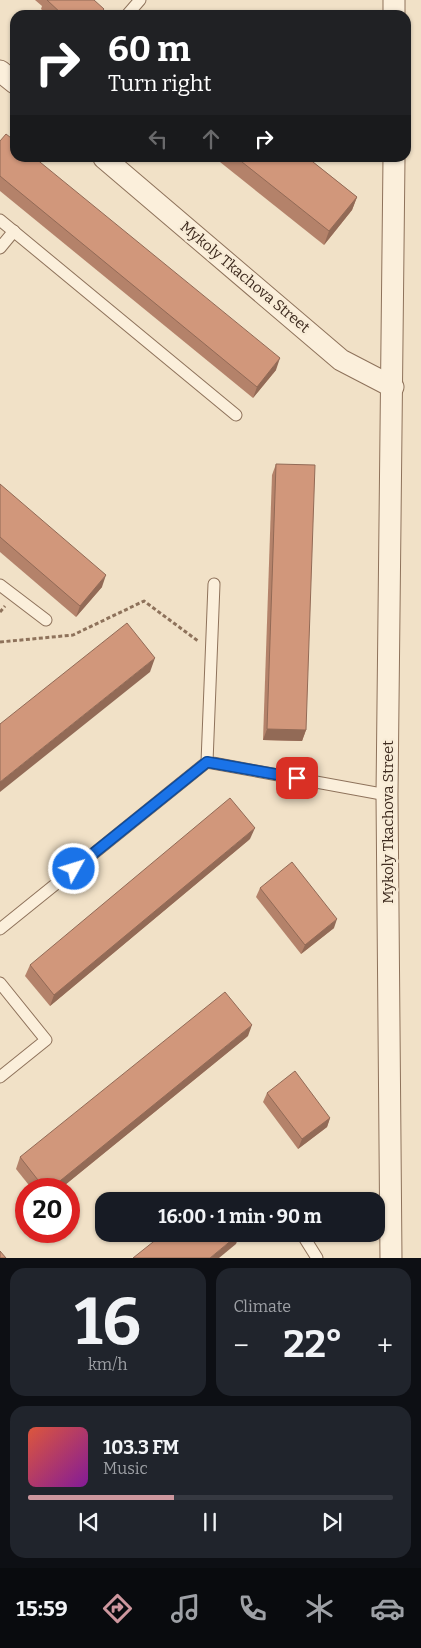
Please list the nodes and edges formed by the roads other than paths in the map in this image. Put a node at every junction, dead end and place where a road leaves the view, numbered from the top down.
1 (140, 0) edge
2 (131, 10) edge
3 (0, 71) edge
4 (10, 79) edge
5 (109, 162) edge
6 (394, 162) edge
7 (0, 220) edge
8 (14, 232) junction
9 (0, 248) edge
10 (392, 387) junction
11 (236, 415) dead end
12 (214, 584) dead end
13 (0, 585) edge
14 (46, 620) dead end
15 (207, 762) junction
16 (387, 795) junction
17 (0, 929) edge
18 (0, 983) edge
19 (0, 1077) edge
20 (307, 1242) edge
21 (317, 1258) edge
22 (391, 1258) edge

1 - 2 lane
3 - 4 street
5 - 10 street, Mykoly Tkachova Street
6 - 10 street, Mykoly Tkachova Street
7 - 8 lane
8 - 9 lane
8 - 11 lane
10 - 16 street, Mykoly Tkachova Street
12 - 15 lane
13 - 14 lane
15 - 16 lane
15 - 17 lane
16 - 22 street, Mykoly Tkachova Street
18 - 19 lane
20 - 21 lane

